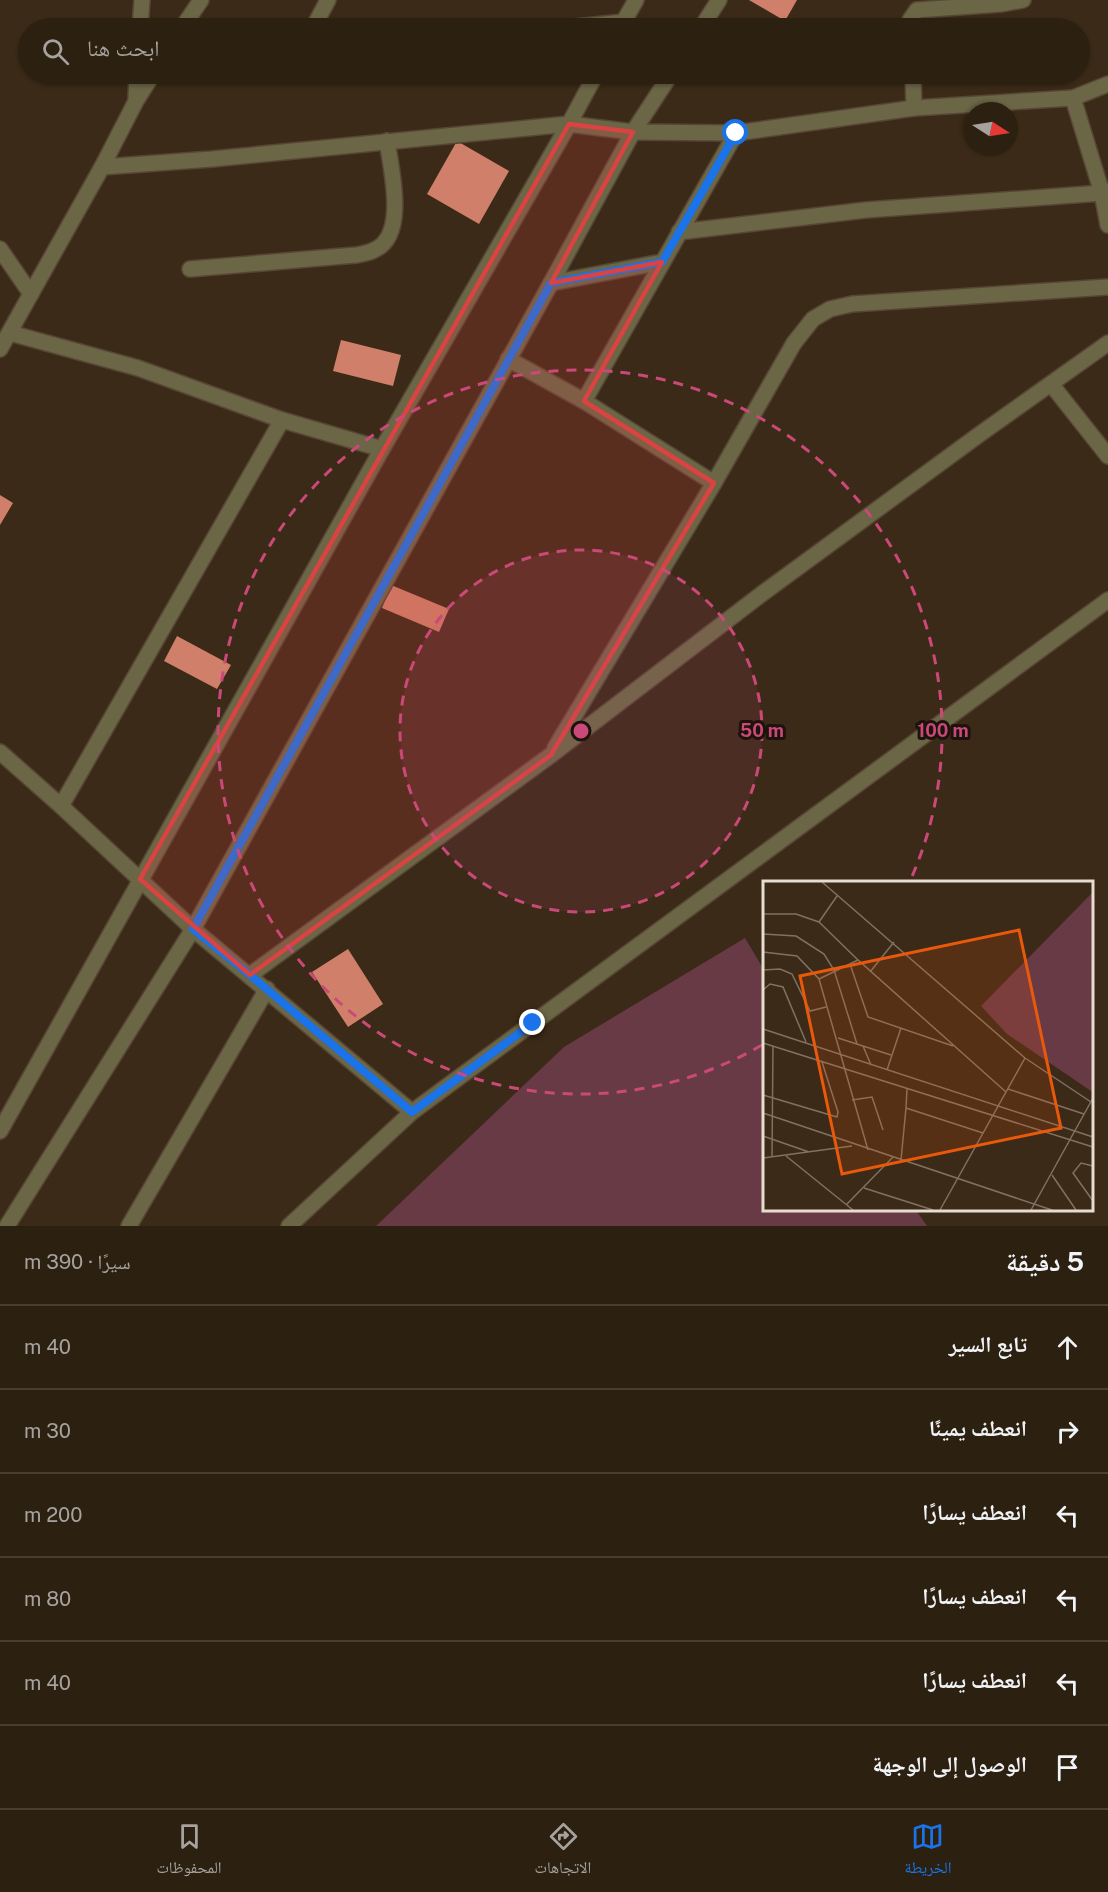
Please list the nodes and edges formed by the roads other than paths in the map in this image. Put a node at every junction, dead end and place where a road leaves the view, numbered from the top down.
1 (142, 0) edge
2 (201, 0) edge
3 (328, 0) edge
4 (636, 0) edge
5 (719, 0) edge
6 (1023, 0) edge
7 (141, 18) edge
8 (189, 18) edge
9 (318, 18) edge
10 (626, 18) edge
11 (707, 18) edge
12 (911, 18) edge
13 (137, 84) edge
14 (147, 84) edge
15 (591, 84) edge
16 (664, 84) edge
17 (913, 84) edge
18 (1108, 84) edge
19 (1073, 98) junction
20 (136, 101) junction
21 (914, 108) junction
22 (569, 124) junction
23 (633, 132) junction
24 (736, 133) junction
25 (387, 141) junction
26 (102, 167) junction
27 (1105, 192) edge
28 (1108, 225) edge
29 (679, 232) junction
30 (0, 249) edge
31 (662, 262) junction
32 (190, 268) dead end
33 (551, 283) junction
34 (1108, 287) edge
35 (31, 294) junction
36 (10, 333) junction
37 (1108, 343) edge
38 (0, 349) edge
39 (508, 359) junction
40 (1051, 384) junction
41 (584, 401) junction
42 (282, 420) junction
43 (382, 449) junction
44 (1108, 456) edge
45 (714, 483) junction
46 (1108, 600) edge
47 (0, 752) edge
48 (550, 756) junction
49 (61, 806) junction
50 (140, 879) junction
51 (193, 929) junction
52 (250, 975) junction
53 (267, 989) junction
54 (412, 1112) junction
55 (0, 1131) edge
56 (7, 1226) edge
57 (129, 1226) edge
58 (289, 1226) edge

1 - 7 street
2 - 8 street
3 - 9 street
4 - 10 street
5 - 11 street
6 - 12 street
13 - 20 street
14 - 20 street
15 - 22 street
16 - 23 street
17 - 21 street
18 - 19 street
19 - 21 street
19 - 27 street
20 - 26 street
21 - 24 street
22 - 23 street
22 - 25 street
22 - 43 street
23 - 24 street
23 - 33 street
24 - 29 street
25 - 26 street
25 - 32 street
26 - 35 street
27 - 28 street
27 - 29 street
29 - 31 street
30 - 35 street
31 - 33 street
31 - 41 street
33 - 39 street
34 - 45 street
35 - 36 street
36 - 38 street
36 - 42 street
37 - 40 street
39 - 41 street
39 - 51 street
40 - 44 street
40 - 48 street
41 - 45 street
42 - 43 street
42 - 49 street
43 - 50 street
45 - 48 street
46 - 54 street
47 - 49 street
48 - 52 street
49 - 50 street
50 - 51 street
50 - 55 street
51 - 52 street
51 - 56 street
52 - 53 street
53 - 54 street
53 - 57 street
54 - 58 street

